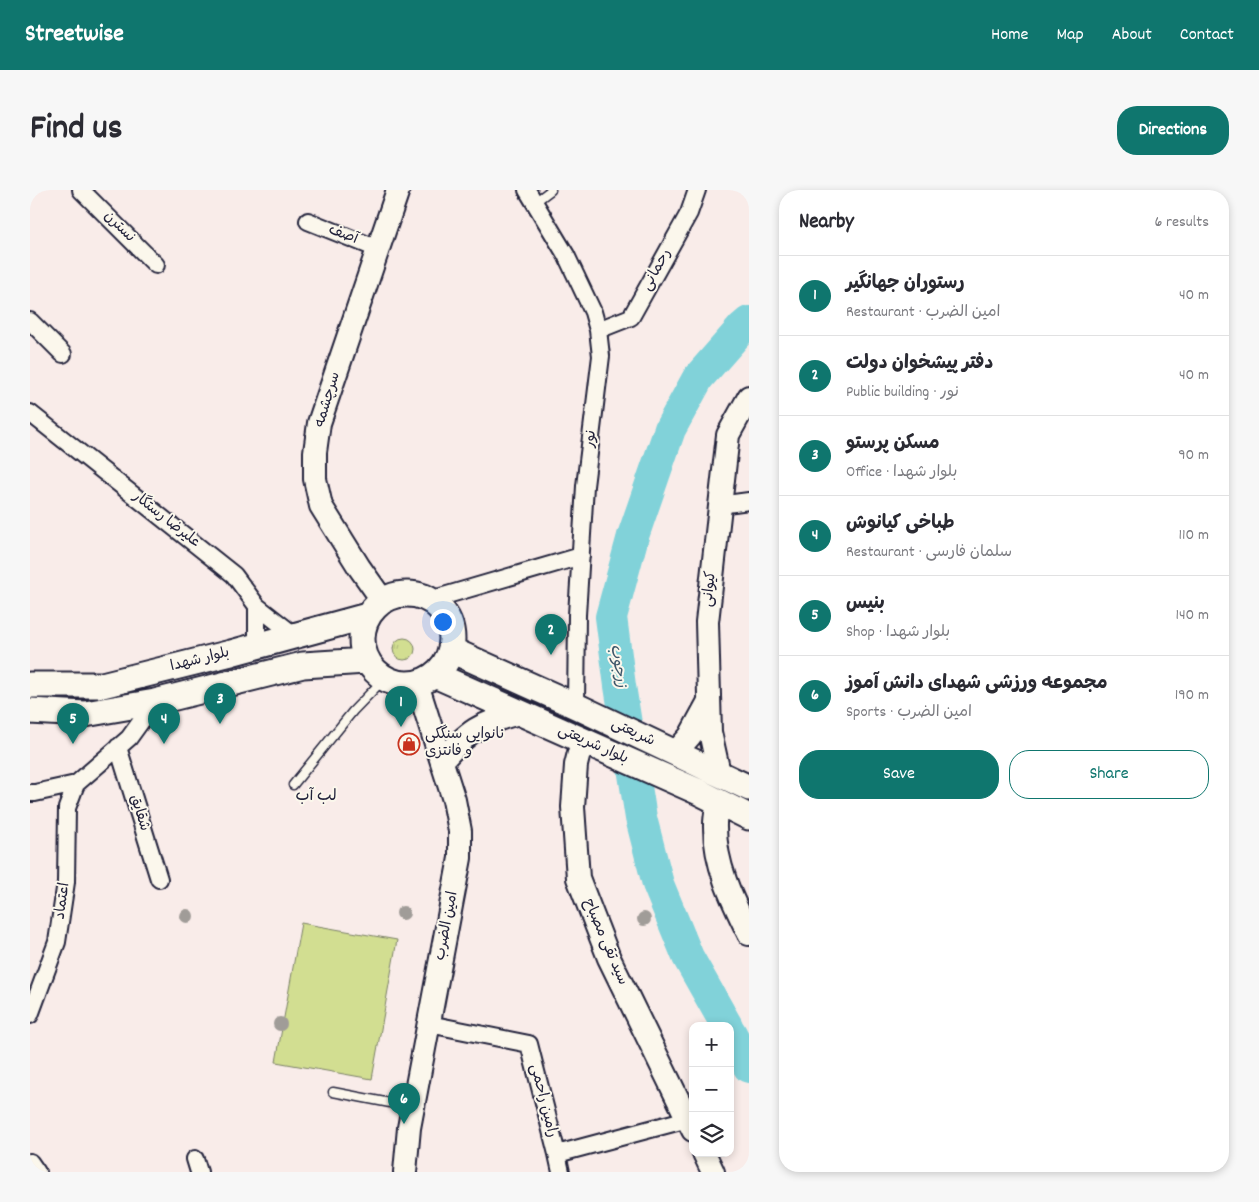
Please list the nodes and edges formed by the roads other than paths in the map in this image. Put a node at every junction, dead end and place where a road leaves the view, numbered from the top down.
1 (81, 190) edge
2 (398, 190) edge
3 (551, 190) edge
4 (697, 190) edge
5 (531, 196) edge
6 (308, 221) dead end
7 (378, 248) junction
8 (156, 265) dead end
9 (30, 321) edge
10 (598, 330) junction
11 (64, 354) dead end
12 (749, 397) edge
13 (30, 413) edge
14 (749, 501) edge
15 (720, 506) junction
16 (581, 556) junction
17 (430, 600) junction
18 (257, 606) junction
19 (375, 608) junction
20 (294, 635) junction
21 (258, 645) junction
22 (452, 650) junction
23 (366, 661) junction
24 (384, 678) junction
25 (426, 680) junction
26 (30, 684) edge
27 (155, 702) junction
28 (708, 702) junction
29 (584, 710) junction
30 (30, 711) edge
31 (519, 712) junction
32 (588, 743) junction
33 (118, 747) junction
34 (675, 753) junction
35 (442, 761) junction
36 (719, 773) junction
37 (76, 784) junction
38 (294, 785) dead end
39 (749, 788) edge
40 (30, 793) edge
41 (709, 797) junction
42 (749, 817) edge
43 (159, 878) dead end
44 (749, 903) edge
45 (749, 934) edge
46 (30, 1015) edge
47 (429, 1024) junction
48 (333, 1092) dead end
49 (413, 1108) junction
50 (689, 1123) edge
51 (689, 1125) edge
52 (557, 1154) junction
53 (706, 1157) edge
54 (30, 1162) edge
55 (37, 1172) edge
56 (405, 1172) edge
57 (561, 1172) edge
58 (713, 1172) edge

1 - 8 street, نسترن
2 - 7 main road, سرچشمه
3 - 5 lane
4 - 10 street, رحمانی
5 - 10 street, نور
6 - 7 street, آصف
7 - 19 main road, سرچشمه
9 - 11 street
10 - 16 street, نور
12 - 15 main road, کیوانی
13 - 18 street, علیرضا رستگار
14 - 15 street
15 - 28 main road, کیوانی
16 - 17 street
16 - 29 street, نور
17 - 19 main road
17 - 22 main road
18 - 20 street, علیرضا رستگار
18 - 21 street
19 - 20 main road, بلوار شهدا
19 - 23 main road
20 - 21 main road, بلوار شهدا
21 - 26 main road, بلوار شهدا
22 - 25 main road
22 - 29 main road, بلوار شریعتی
23 - 24 main road
23 - 27 main road, بلوار شهدا
24 - 25 main road
24 - 38 lane
25 - 31 main road, بلوار شریعتی
25 - 35 main road, امین الضرب
27 - 30 main road, بلوار شهدا
27 - 33 street
28 - 34 main road
28 - 36 main road, کیوانی
29 - 34 main road, شریعتی
31 - 32 main road, بلوار شریعتی
31 - 35 main road
32 - 41 main road, بلوار شریعتی
32 - 50 main road, سید تقی مصباح
33 - 37 street
33 - 43 street, شقایق
34 - 36 main road
35 - 47 main road, امین الضرب
36 - 39 main road
36 - 41 main road
37 - 40 street
37 - 46 street, اعتماد
41 - 42 main road, بلوار شریعتی
41 - 44 main road
41 - 45 main road
47 - 49 main road, امین الضرب
47 - 52 street, رامین راحمی
48 - 49 lane
49 - 56 main road, امین الضرب
51 - 52 street, رامین راحمی
52 - 57 street
53 - 58 main road
54 - 55 street

